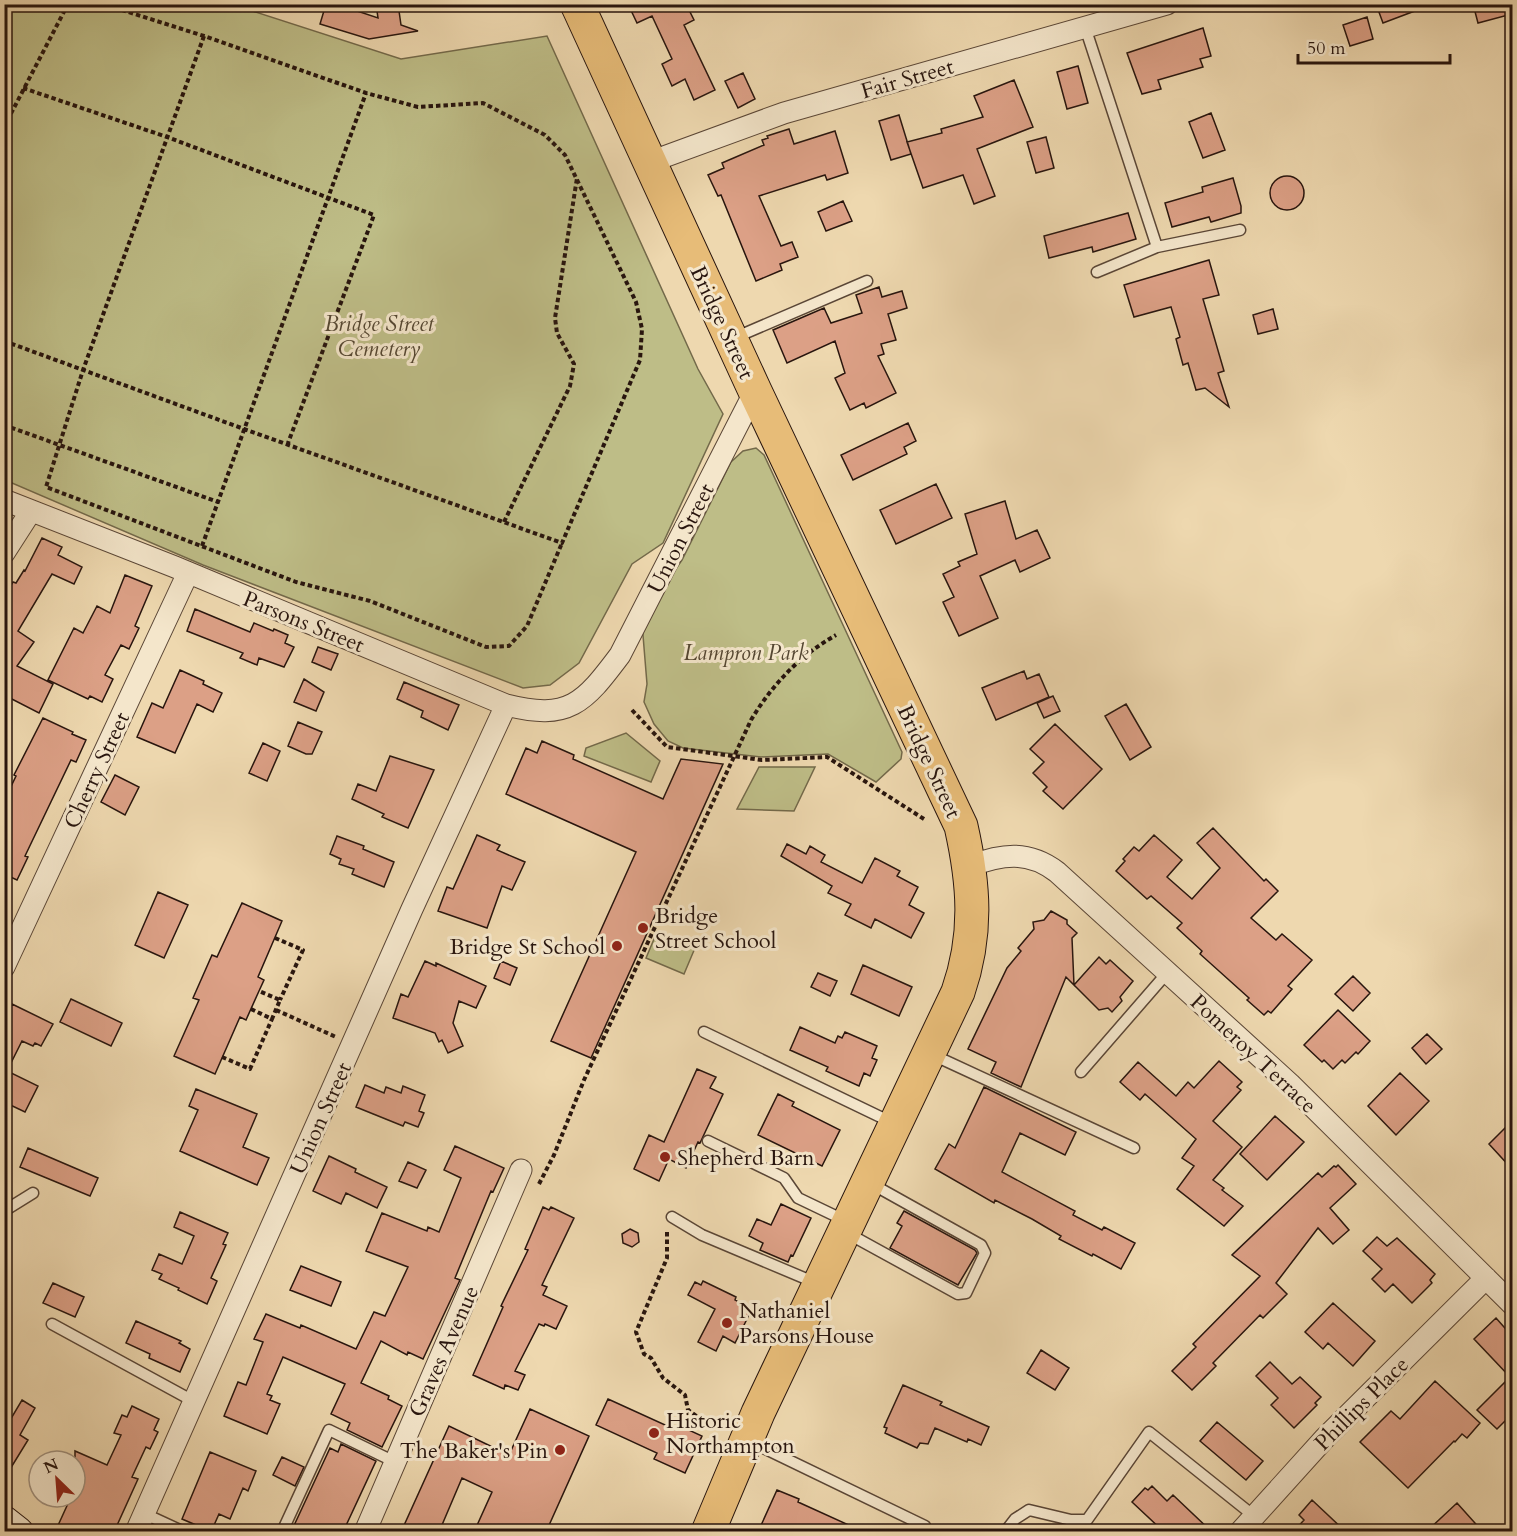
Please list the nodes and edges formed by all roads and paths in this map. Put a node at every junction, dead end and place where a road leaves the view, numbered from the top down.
1 (68, 4) edge
2 (103, 4) edge
3 (578, 4) edge
4 (1167, 4) edge
5 (1085, 27) junction
6 (204, 36) junction
7 (23, 88) junction
8 (366, 93) junction
9 (4, 127) edge
10 (167, 137) junction
11 (650, 162) junction
12 (577, 177) junction
13 (328, 196) junction
14 (1240, 230) dead end
15 (1157, 247) junction
16 (1097, 272) dead end
17 (867, 281) dead end
18 (731, 339) junction
19 (4, 341) edge
20 (83, 370) junction
21 (755, 391) junction
22 (4, 425) edge
23 (244, 429) junction
24 (288, 443) junction
25 (59, 446) junction
26 (4, 500) edge
27 (218, 502) junction
28 (31, 511) junction
29 (504, 522) junction
30 (562, 543) junction
31 (202, 546) junction
32 (4, 553) edge
33 (188, 573) junction
34 (836, 636) dead end
35 (601, 681) joint
36 (507, 705) junction
37 (632, 710) dead end
38 (733, 756) junction
39 (924, 819) dead end
40 (970, 866) junction
41 (275, 938) dead end
42 (4, 967) edge
43 (1167, 973) junction
44 (259, 991) dead end
45 (280, 1000) junction
46 (250, 1009) dead end
47 (276, 1010) junction
48 (272, 1019) junction
49 (704, 1032) dead end
50 (339, 1038) dead end
51 (930, 1053) junction
52 (222, 1057) dead end
53 (1081, 1072) dead end
54 (896, 1125) junction
55 (708, 1141) dead end
56 (1134, 1148) dead end
57 (521, 1170) dead end
58 (868, 1182) junction
59 (538, 1188) dead end
60 (33, 1193) dead end
61 (4, 1210) edge
62 (672, 1217) joint
63 (847, 1227) junction
64 (1486, 1278) junction
65 (819, 1284) junction
66 (1512, 1304) edge
67 (52, 1324) dead end
68 (195, 1402) junction
69 (734, 1433) junction
70 (395, 1462) junction
71 (4, 1521) edge
72 (140, 1523) edge
73 (1247, 1524) edge
74 (18, 1532) edge
75 (183, 1532) edge
76 (282, 1532) edge
77 (364, 1532) edge
78 (708, 1532) edge
79 (922, 1532) edge
80 (1005, 1532) edge

1 - 7 path
2 - 6 path
3 - 11 highway, Bridge Street
4 - 5 street, Fair Street
5 - 11 street, Fair Street
5 - 15 lane
6 - 8 path
6 - 10 path
7 - 9 path
7 - 10 path
8 - 12 path
8 - 13 path
10 - 13 path
10 - 20 path
11 - 18 highway, Bridge Street
12 - 29 path
12 - 30 path
13 - 23 path
13 - 24 path
14 - 15 lane
15 - 16 lane
17 - 18 lane
18 - 21 highway, Bridge Street
19 - 20 path
20 - 23 path
20 - 25 path
21 - 35 street, Union Street
21 - 40 highway, Bridge Street
22 - 25 path
23 - 24 path
23 - 27 path
24 - 29 path
25 - 27 path
25 - 31 path
26 - 28 street, Parsons Street
27 - 31 path
28 - 32 street
28 - 33 street, Parsons Street
29 - 30 path
30 - 31 path
33 - 36 street, Parsons Street
33 - 42 street, Cherry Street
34 - 38 path
35 - 36 street, Parsons Street
36 - 68 street, Union Street
37 - 38 path
38 - 39 path
38 - 59 path
40 - 43 street, Pomeroy Terrace
40 - 51 highway, Bridge Street
41 - 45 path
43 - 53 lane
43 - 64 street, Pomeroy Terrace
44 - 45 path
45 - 47 path
46 - 48 path
47 - 48 path
47 - 50 path
48 - 52 path
49 - 54 lane
51 - 54 highway, Bridge Street
51 - 56 lane
54 - 58 highway, Bridge Street
55 - 63 lane
57 - 70 street, Graves Avenue
58 - 63 highway, Bridge Street
58 - 63 lane
60 - 61 lane
62 - 65 lane
62 - 69 path
63 - 65 highway, Bridge Street
64 - 66 street, Pomeroy Terrace
64 - 73 street, Phillips Place
65 - 69 highway, Bridge Street
67 - 68 lane
68 - 72 street, Union Street
69 - 78 highway, Bridge Street
69 - 79 lane
70 - 76 lane
70 - 77 street, Graves Avenue
71 - 74 street
72 - 75 lane
73 - 80 lane

